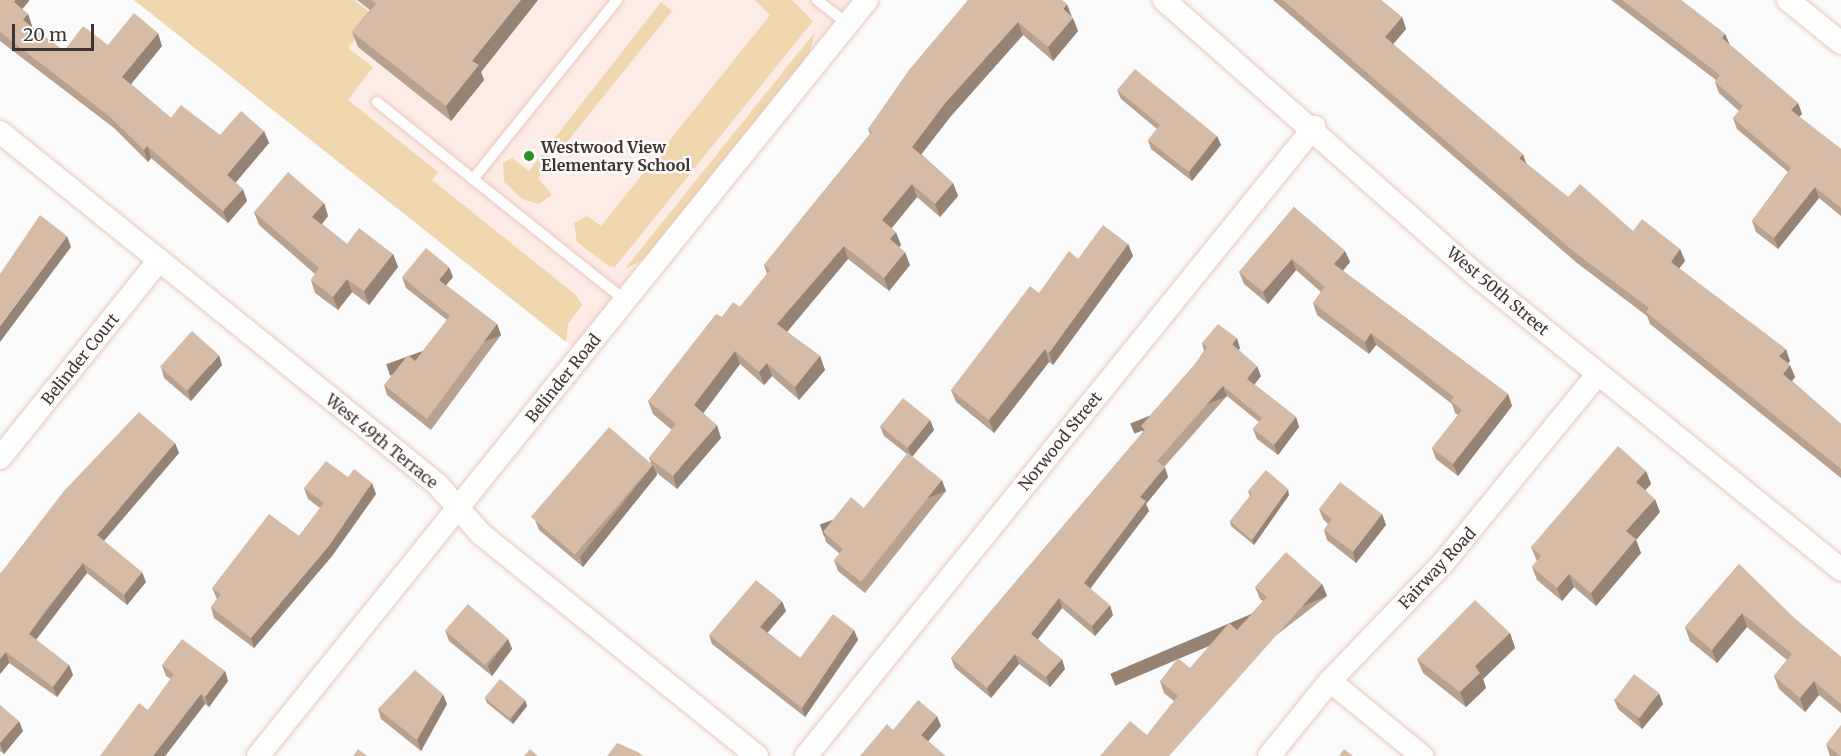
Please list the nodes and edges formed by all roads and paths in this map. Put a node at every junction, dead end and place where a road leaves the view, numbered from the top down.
1 (617, 0) edge
2 (817, 0) edge
3 (867, 0) edge
4 (1164, 0) edge
5 (1788, 0) edge
6 (848, 24) junction
7 (1841, 43) edge
8 (377, 102) dead end
9 (1314, 127) junction
10 (0, 132) edge
11 (473, 179) junction
12 (159, 260) junction
13 (626, 301) junction
14 (1598, 374) junction
15 (0, 458) edge
16 (458, 509) junction
17 (1841, 570) edge
18 (1330, 681) junction
19 (258, 756) edge
20 (757, 756) edge
21 (806, 756) edge
22 (1269, 756) edge
23 (1422, 756) edge

1 - 11 lane
2 - 6 lane
3 - 6 street, Belinder Road
4 - 9 street, West 50th Street
5 - 7 street
6 - 13 street, Belinder Road
8 - 11 lane
9 - 14 street, West 50th Street
9 - 21 street, Norwood Street
10 - 12 street, West 49th Terrace
11 - 13 lane
12 - 15 street, Belinder Court
12 - 16 street, West 49th Terrace
13 - 16 street, Belinder Road
14 - 17 street, West 50th Street
14 - 18 street, Fairway Road
16 - 19 street, Belinder Road
16 - 20 street, West 49th Terrace
18 - 22 street, Fairway Road
18 - 23 street

